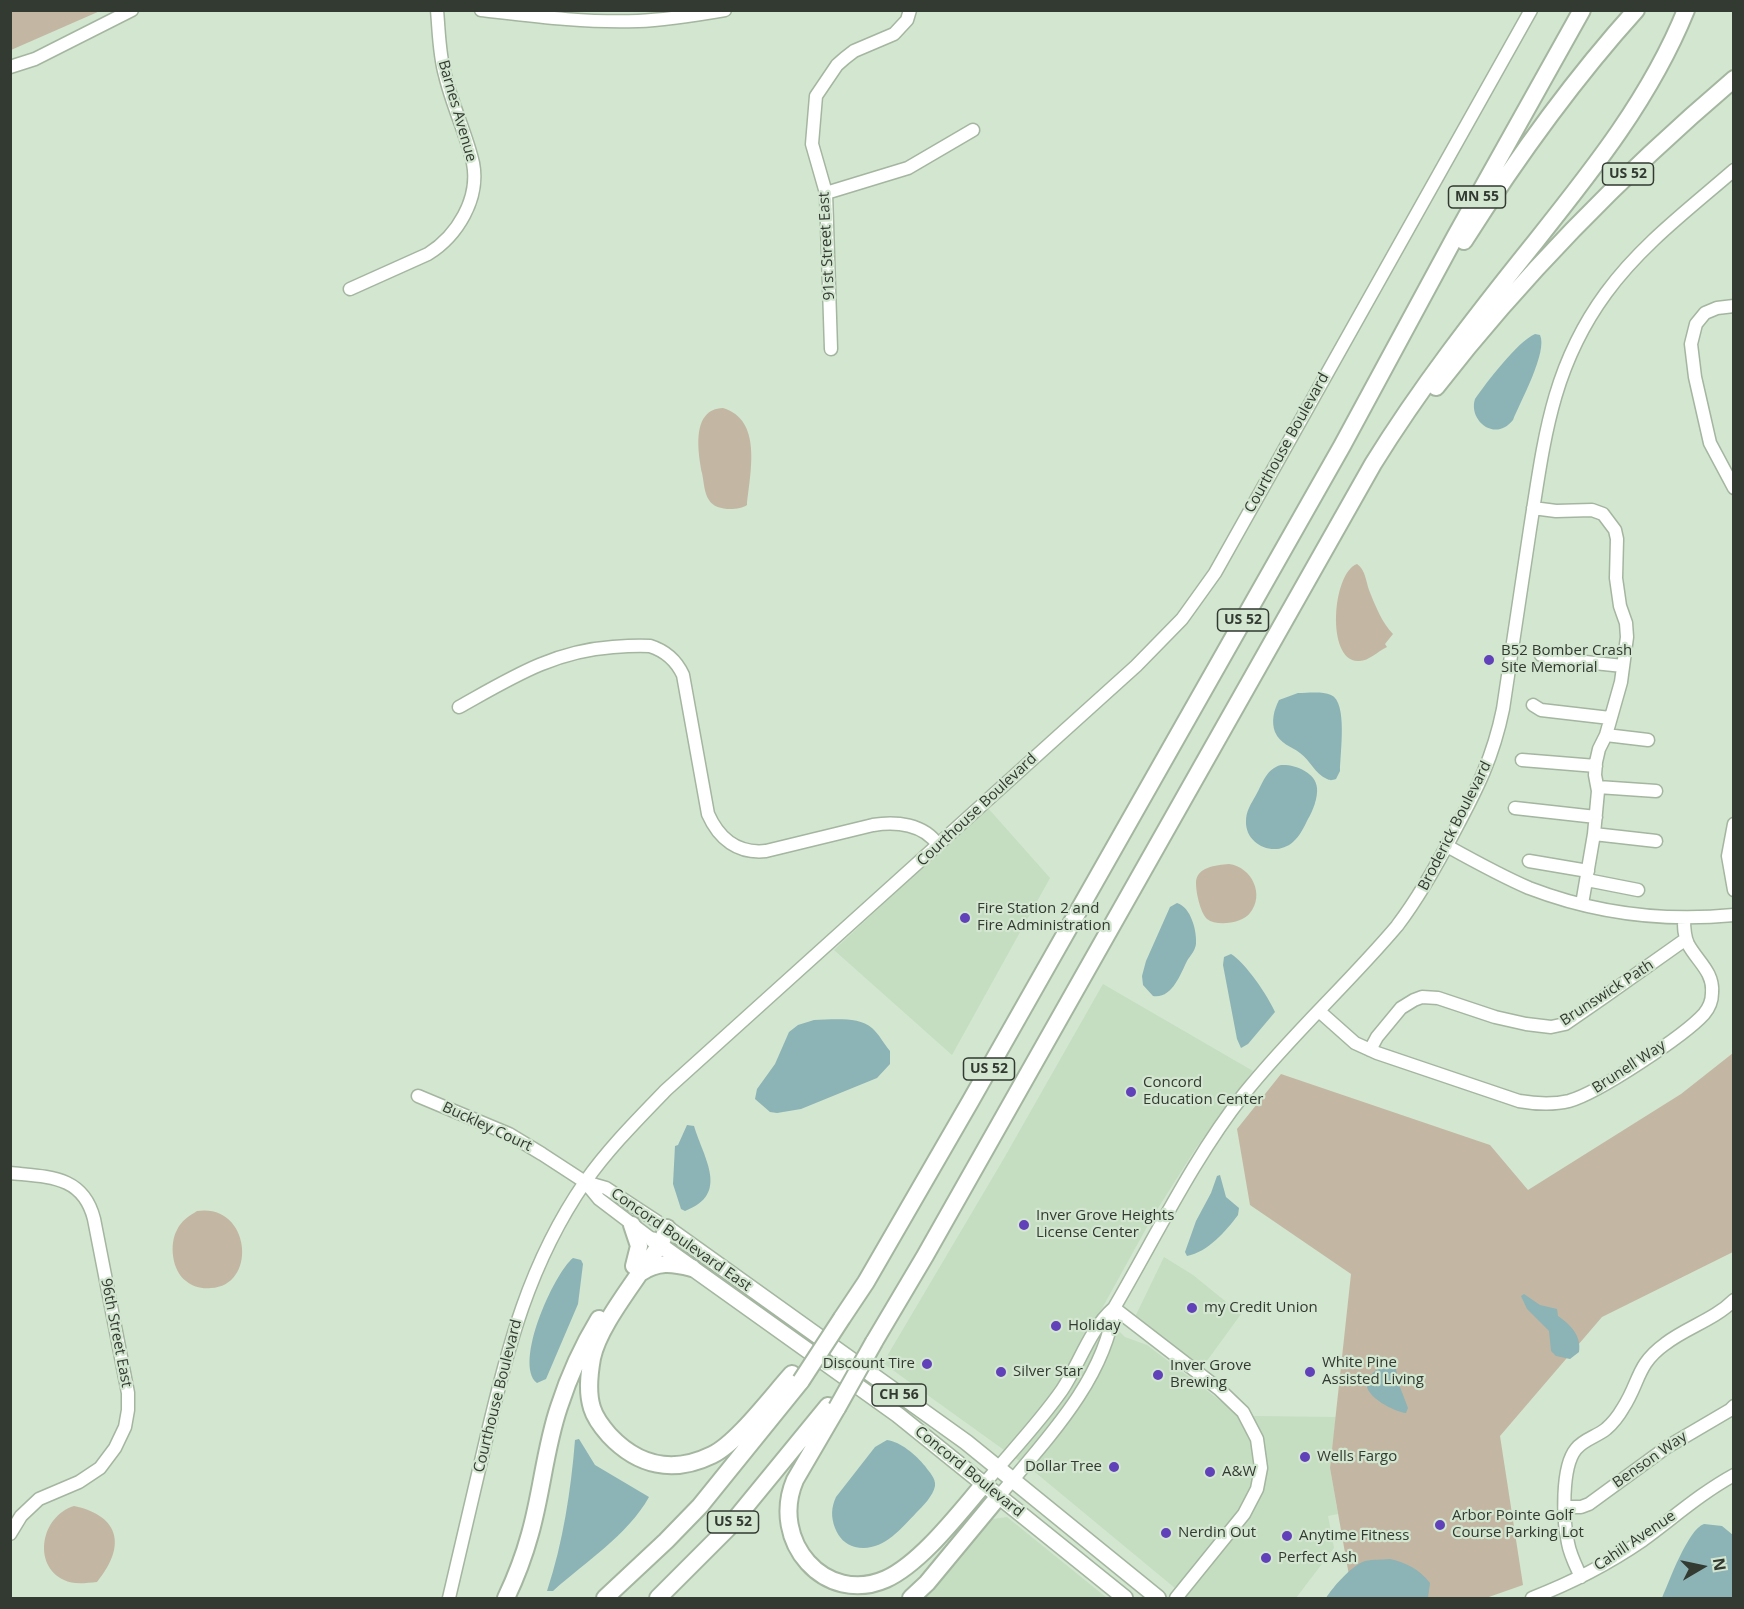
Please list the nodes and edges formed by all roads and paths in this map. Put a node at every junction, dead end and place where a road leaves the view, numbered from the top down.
1 (132, 10) edge
2 (437, 10) edge
3 (481, 10) edge
4 (726, 10) edge
5 (910, 10) edge
6 (1532, 10) edge
7 (1582, 10) edge
8 (1636, 10) edge
9 (1685, 14) edge
10 (10, 67) edge
11 (1734, 79) edge
12 (973, 130) dead end
13 (1734, 170) edge
14 (826, 193) junction
15 (350, 289) dead end
16 (1734, 306) edge
17 (831, 349) dead end
18 (1375, 385) junction
19 (1734, 488) edge
20 (1533, 508) junction
21 (1340, 522) junction
22 (1541, 655) dead end
23 (1623, 666) junction
24 (1533, 705) dead end
25 (459, 707) dead end
26 (1610, 718) junction
27 (1606, 735) junction
28 (1648, 740) dead end
29 (1522, 760) dead end
30 (1596, 766) junction
31 (1598, 787) junction
32 (1656, 791) dead end
33 (1515, 808) dead end
34 (1596, 817) junction
35 (1734, 824) edge
36 (1594, 834) junction
37 (1656, 841) dead end
38 (938, 845) junction
39 (1447, 846) junction
40 (1529, 861) dead end
41 (1588, 876) junction
42 (1638, 890) dead end
43 (1734, 890) edge
44 (1582, 904) junction
45 (1734, 915) edge
46 (1684, 918) junction
47 (1686, 939) junction
48 (1319, 1011) junction
49 (1370, 1050) junction
50 (418, 1096) dead end
51 (10, 1173) edge
52 (585, 1182) junction
53 (632, 1225) junction
54 (667, 1228) junction
55 (656, 1242) junction
56 (692, 1268) junction
57 (637, 1270) junction
58 (1114, 1308) junction
59 (1731, 1309) edge
60 (799, 1323) joint
61 (796, 1377) junction
62 (833, 1406) junction
63 (1734, 1406) edge
64 (998, 1467) junction
65 (1734, 1474) edge
66 (1012, 1480) junction
67 (984, 1484) junction
68 (999, 1496) junction
69 (1565, 1507) junction
70 (14, 1521) edge
71 (10, 1534) edge
72 (1581, 1577) junction
73 (449, 1599) edge
74 (506, 1599) edge
75 (605, 1599) edge
76 (658, 1599) edge
77 (911, 1599) edge
78 (1125, 1599) edge
79 (1158, 1599) edge
80 (1176, 1599) edge
81 (1532, 1599) edge

1 - 10 street
2 - 15 street, Barnes Avenue
3 - 4 street
5 - 14 street, 91st Street East
6 - 38 street, Courthouse Boulevard
7 - 18 highway, MN 55
8 - 18 highway, US 52
9 - 21 highway
11 - 21 highway, US 52
12 - 14 street
13 - 20 street, Broderick Boulevard
14 - 17 street, 91st Street East
16 - 19 street
18 - 61 highway, US 52, bridge
20 - 23 street
20 - 39 street, Broderick Boulevard
21 - 62 highway, US 52, bridge
22 - 23 street
23 - 26 street
24 - 26 street
25 - 38 street
26 - 27 street
27 - 28 street
27 - 30 street
29 - 30 street
30 - 31 street
31 - 32 street
31 - 34 street
33 - 34 street
34 - 36 street
35 - 43 street
36 - 37 street
36 - 41 street
38 - 52 street, Courthouse Boulevard
39 - 44 street
39 - 48 street, Broderick Boulevard
40 - 41 street
41 - 42 street
41 - 44 street
44 - 46 street
45 - 46 street
46 - 47 street, Brunell Way
47 - 49 street, Brunswick Path
47 - 49 street, Brunell Way
48 - 49 street, Brunell Way
48 - 58 street, Broderick Boulevard
50 - 52 street, Buckley Court
51 - 70 street, 96th Street East
52 - 53 street, Concord Boulevard East
52 - 54 street, Concord Boulevard East
52 - 73 street, Courthouse Boulevard
53 - 55 street, Concord Boulevard East
53 - 57 highway
54 - 55 highway
54 - 60 main road, Concord Boulevard East / CH 56
55 - 56 main road, Concord Boulevard East / CH 56
55 - 57 highway
56 - 57 highway
56 - 67 main road, Concord Boulevard / CH 56
57 - 61 highway
57 - 74 highway
58 - 64 street, Broderick Boulevard
58 - 66 street, Broderick Boulevard
58 - 80 street
59 - 69 street
60 - 64 main road, Concord Boulevard / CH 56
61 - 75 highway, US 52
62 - 67 highway
62 - 76 highway, US 52
63 - 69 street, Benson Way
64 - 66 main road, Concord Boulevard / CH 56
64 - 67 street, Broderick Boulevard
65 - 72 street, Cahill Avenue
66 - 68 street, Broderick Boulevard
66 - 79 main road, Concord Boulevard / CH 56
67 - 68 main road, Concord Boulevard / CH 56
68 - 77 highway
68 - 78 main road, Concord Boulevard / CH 56
69 - 72 street
70 - 71 street, 96th Street East
72 - 81 street, Cahill Avenue

